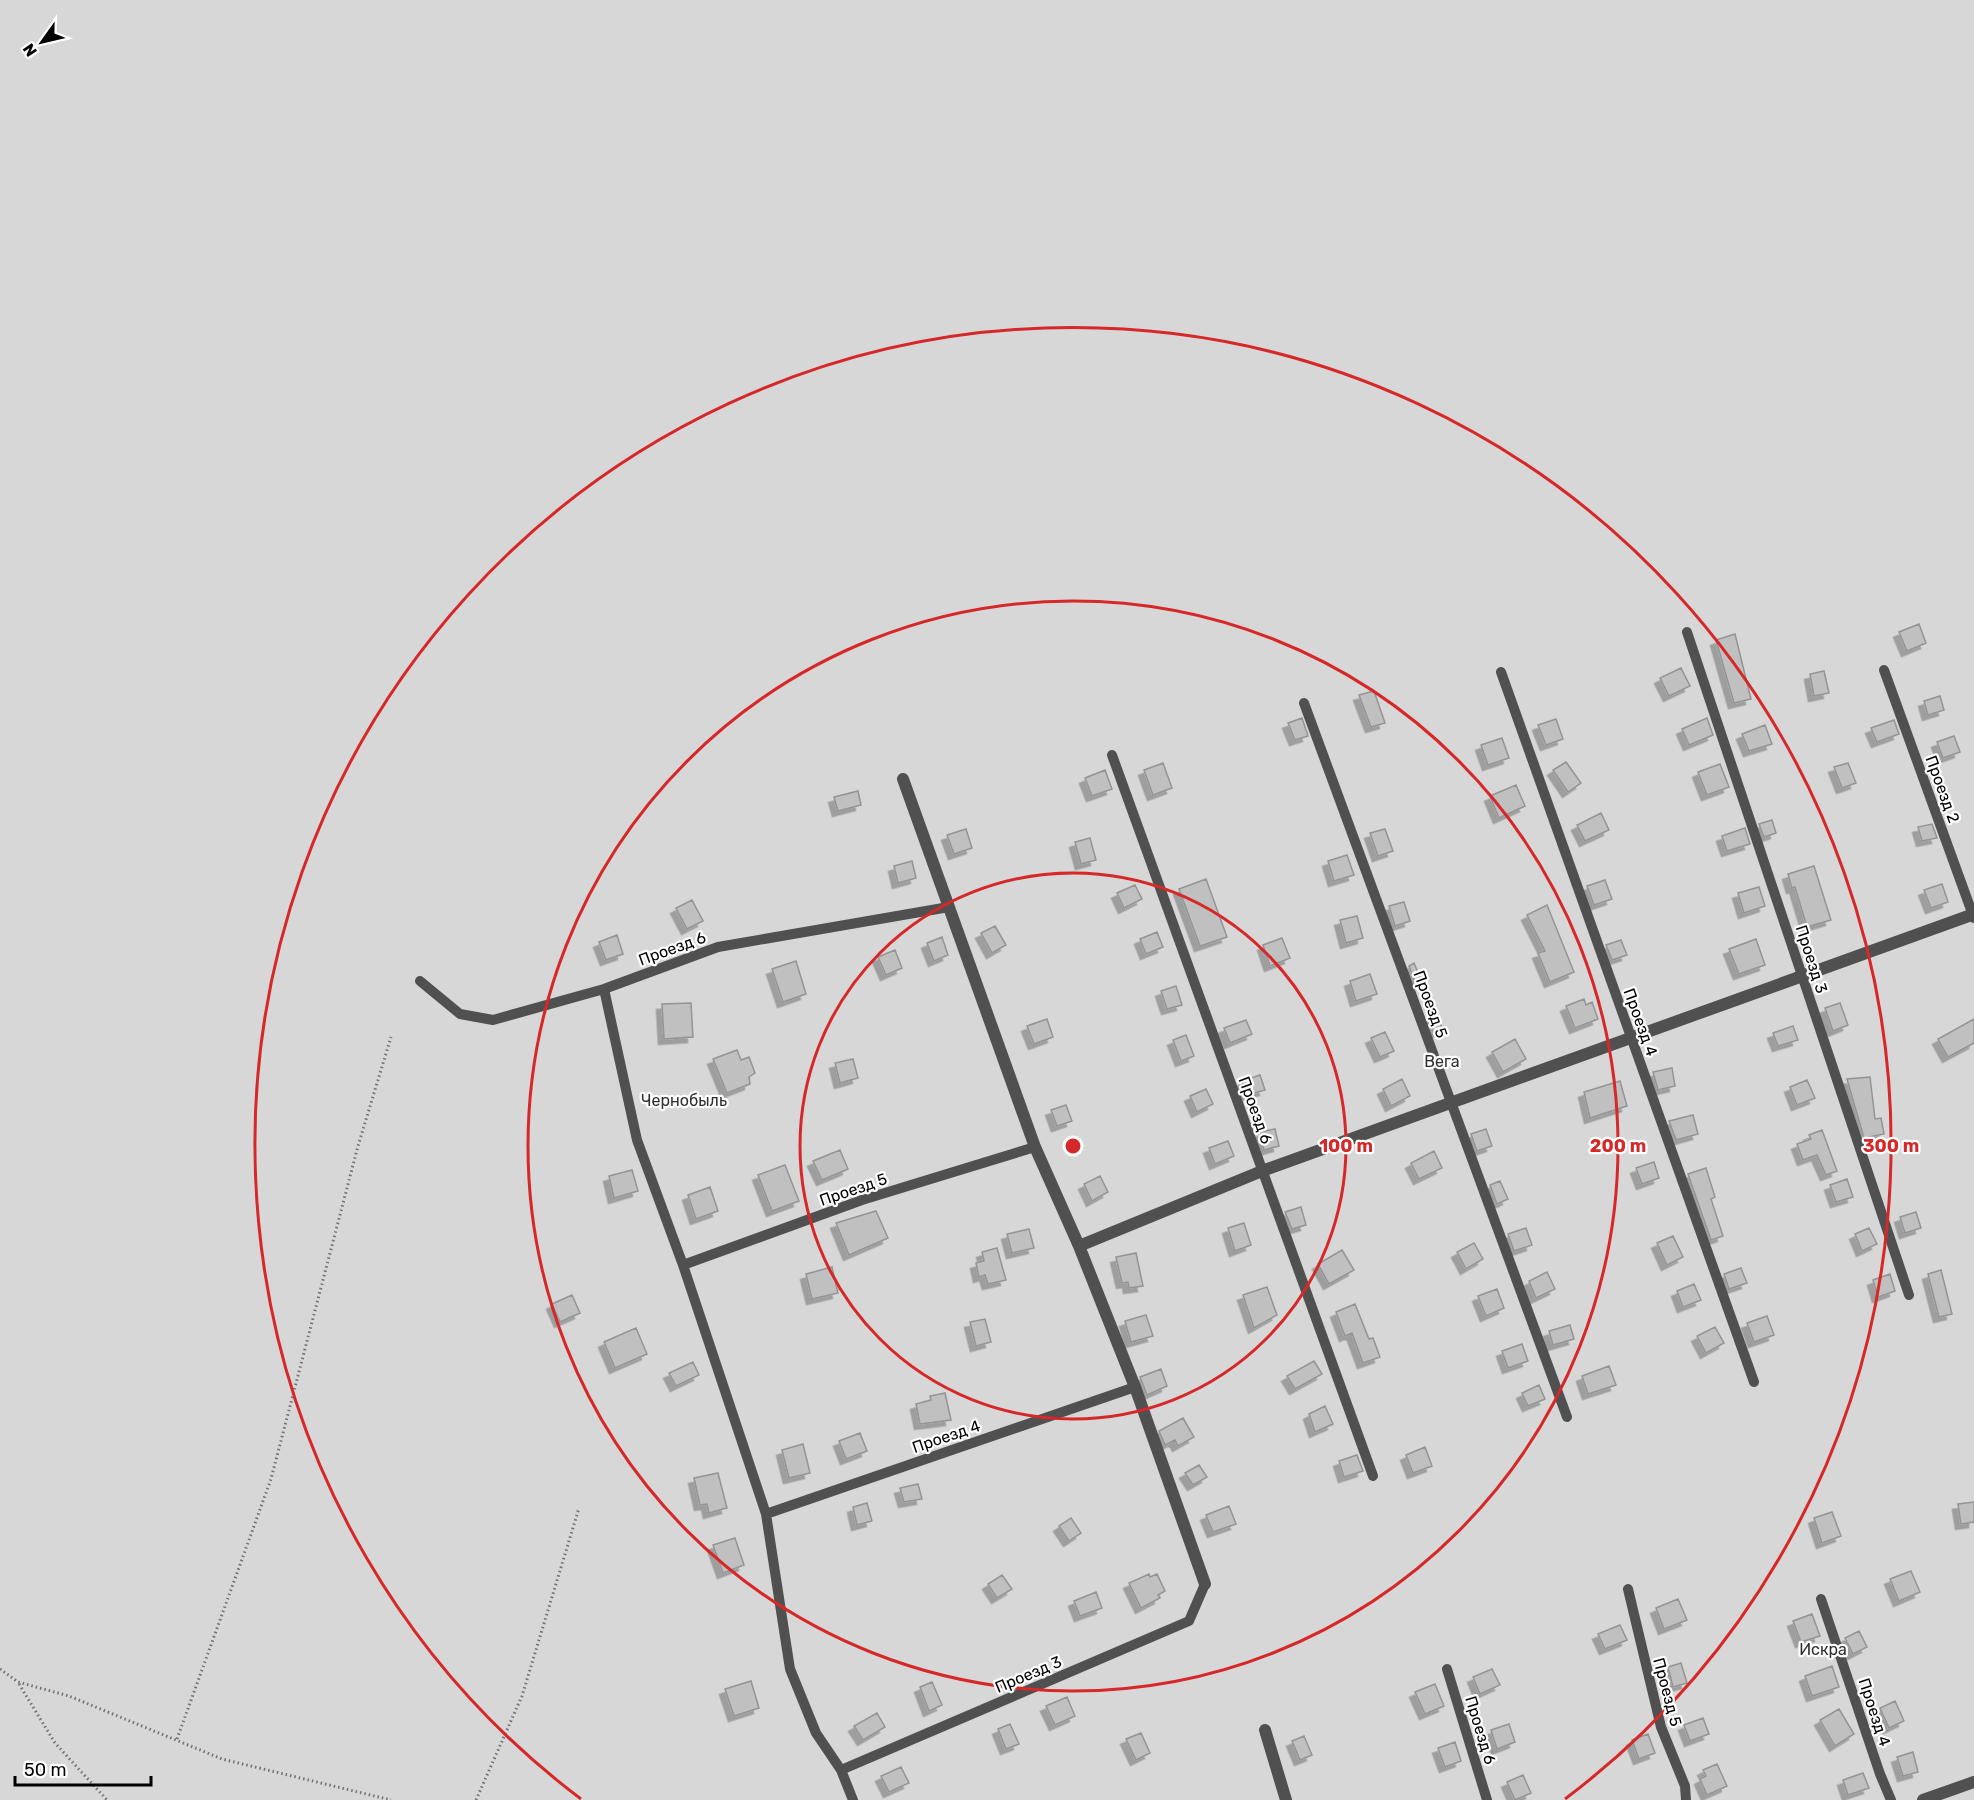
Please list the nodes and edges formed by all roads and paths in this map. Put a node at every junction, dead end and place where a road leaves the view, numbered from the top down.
1 (1687, 632) dead end
2 (1884, 670) dead end
3 (1501, 672) dead end
4 (1304, 703) dead end
5 (1112, 755) dead end
6 (903, 778) dead end
7 (950, 907) junction
8 (1974, 916) edge
9 (1802, 976) junction
10 (420, 981) dead end
11 (604, 989) junction
12 (391, 1037) dead end
13 (1631, 1038) junction
14 (1451, 1103) junction
15 (1035, 1147) junction
16 (1262, 1171) junction
17 (1079, 1246) junction
18 (683, 1265) junction
19 (1909, 1295) dead end
20 (1754, 1382) dead end
21 (1136, 1387) junction
22 (1567, 1418) dead end
23 (1373, 1476) dead end
24 (579, 1508) dead end
25 (766, 1514) junction
26 (1205, 1584) joint
27 (1628, 1589) dead end
28 (1821, 1599) dead end
29 (1447, 1669) dead end
30 (0, 1670) edge
31 (18, 1682) junction
32 (1265, 1730) dead end
33 (177, 1739) junction
34 (841, 1770) junction
35 (1974, 1782) edge
36 (107, 1800) edge
37 (391, 1800) edge
38 (476, 1800) edge
39 (853, 1800) edge
40 (1286, 1800) edge
41 (1487, 1800) edge
42 (1686, 1800) edge
43 (1891, 1800) edge
44 (1923, 1800) edge

1 - 9 lane, Проезд 3
2 - 8 lane, Проезд 2
3 - 13 lane, Проезд 4
4 - 14 lane, Проезд 5
5 - 16 lane, Проезд 6
6 - 7 street
7 - 11 lane, Проезд 6
7 - 15 street
8 - 9 street
9 - 13 street
9 - 19 lane, Проезд 3
10 - 11 lane, Проезд 6
11 - 18 lane
12 - 33 path
13 - 14 street
13 - 20 lane, Проезд 4
14 - 16 street
14 - 22 lane, Проезд 5
15 - 17 street
15 - 18 lane, Проезд 5
16 - 17 street
16 - 23 lane, Проезд 6
17 - 21 street
18 - 25 lane
21 - 25 lane, Проезд 4
21 - 26 street
24 - 38 path
25 - 34 lane
26 - 34 lane, Проезд 3
27 - 42 lane, Проезд 5
28 - 43 lane, Проезд 4
29 - 41 lane, Проезд 6
30 - 31 path
31 - 33 path
31 - 36 path
32 - 40 street
33 - 37 path
34 - 39 lane
35 - 44 street

